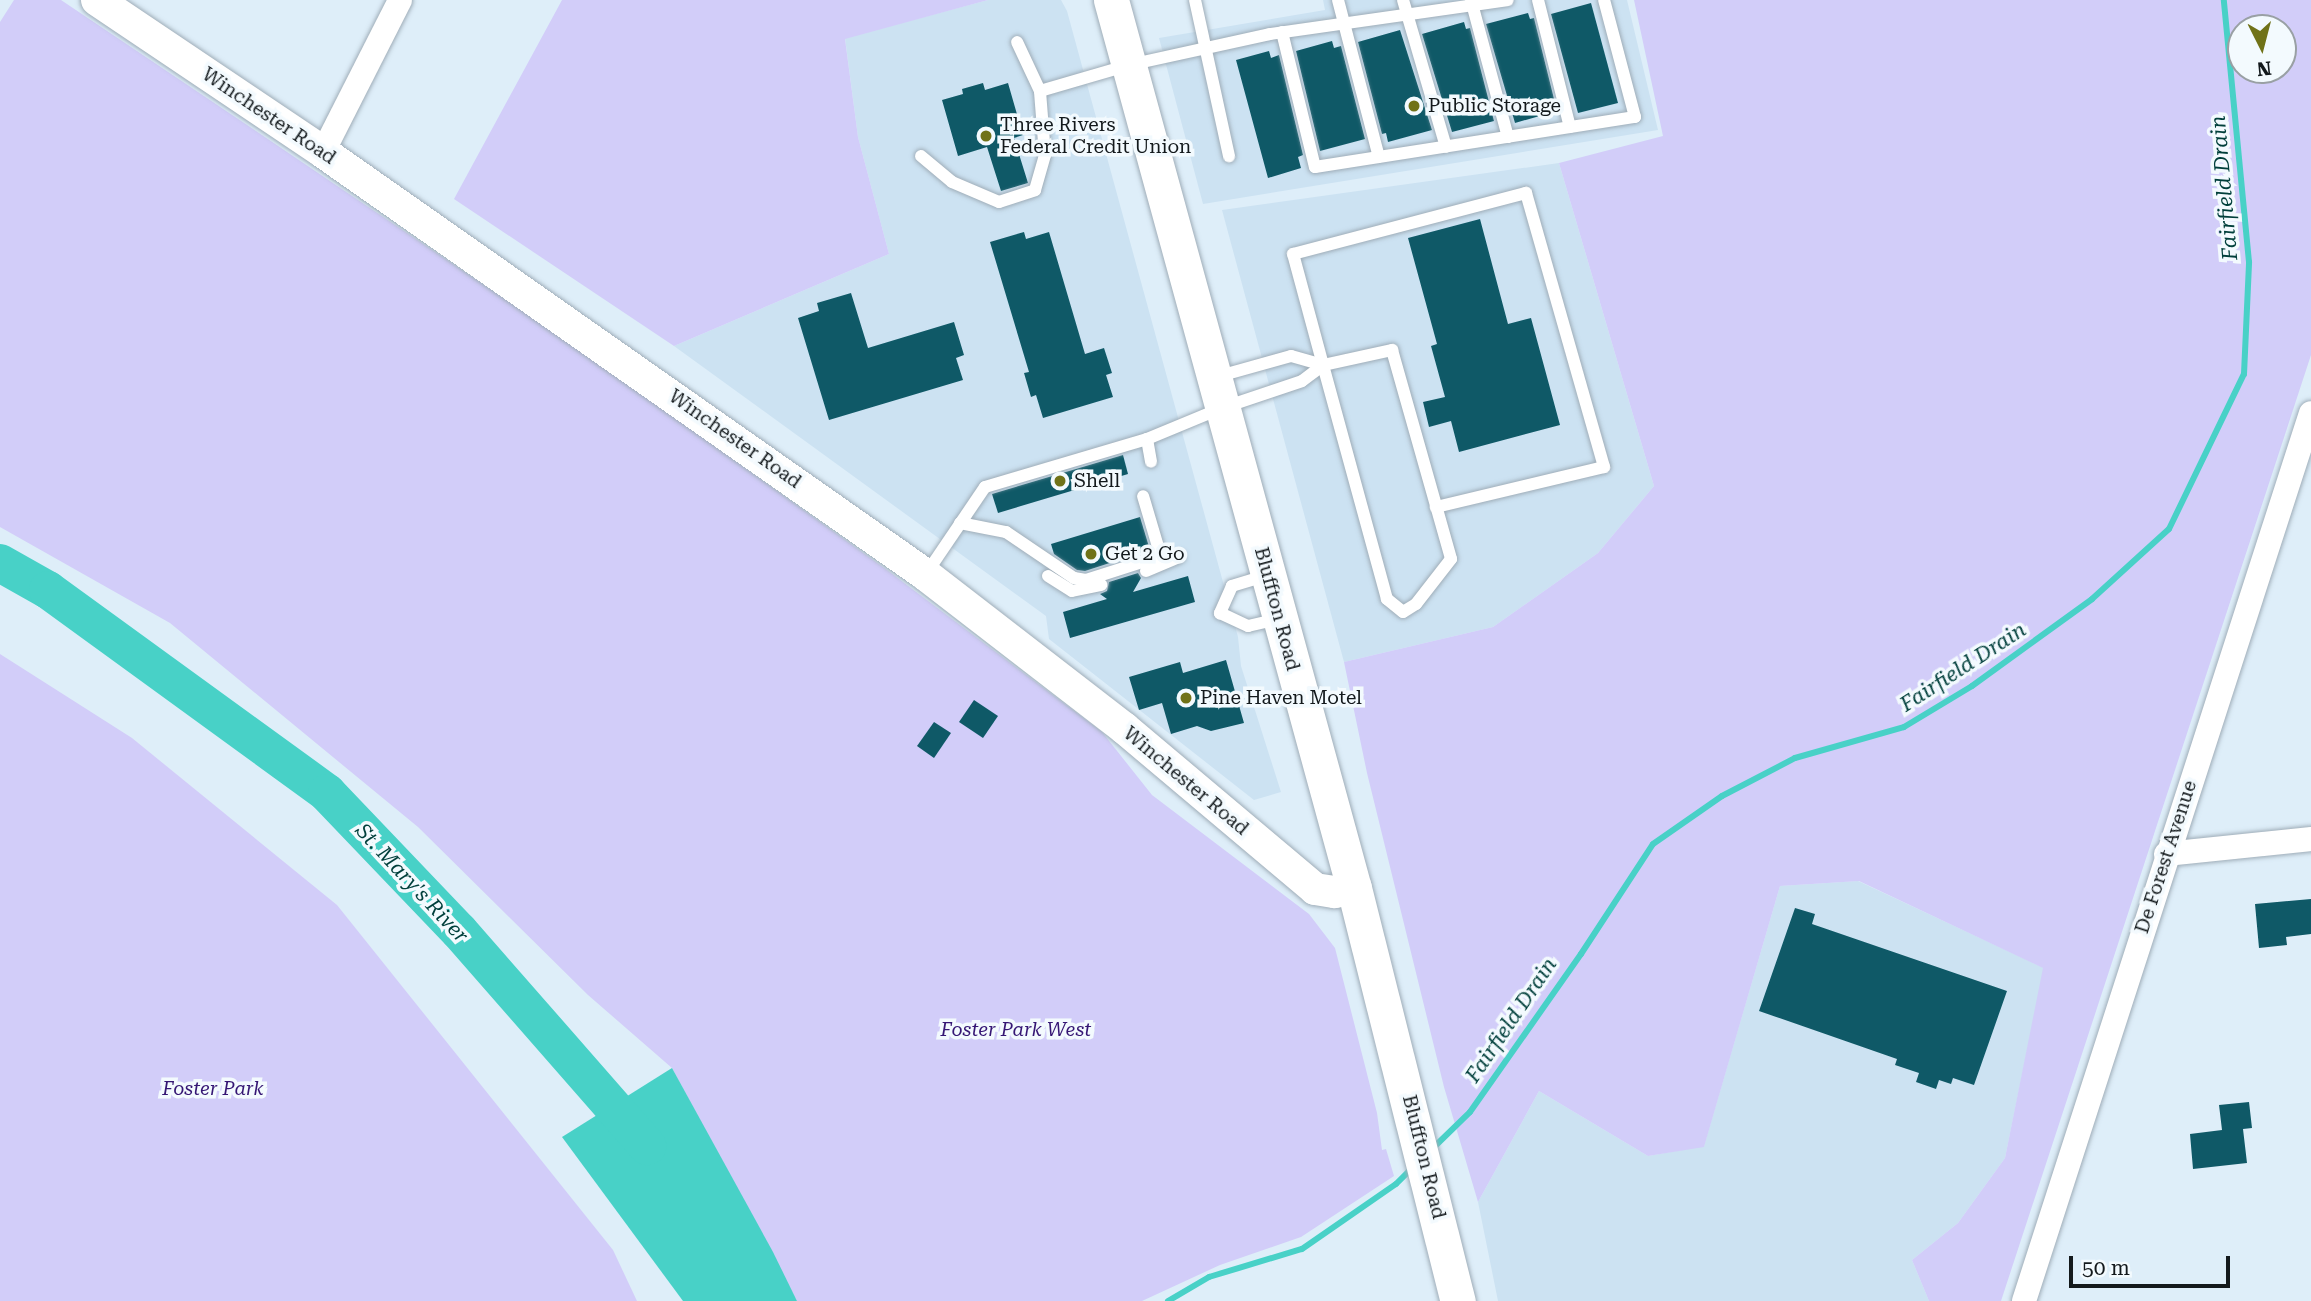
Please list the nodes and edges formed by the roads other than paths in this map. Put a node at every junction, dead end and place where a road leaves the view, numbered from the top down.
1 (97, 0) edge
2 (400, 0) edge
3 (1111, 0) edge
4 (1195, 0) edge
5 (1338, 0) edge
6 (1404, 0) edge
7 (1508, 0) edge
8 (1538, 0) edge
9 (1604, 0) edge
10 (1472, 3) edge
11 (1407, 15) junction
12 (1344, 23) junction
13 (1282, 32) junction
14 (1017, 42) dead end
15 (1207, 49) junction
16 (1129, 65) junction
17 (1040, 91) junction
18 (1570, 127) junction
19 (1508, 137) junction
20 (1446, 147) junction
21 (323, 152) junction
22 (921, 156) dead end
23 (1229, 156) dead end
24 (1379, 157) junction
25 (1323, 365) junction
26 (1218, 393) junction
27 (2311, 413) edge
28 (1147, 439) junction
29 (1151, 463) dead end
30 (1143, 496) dead end
31 (1436, 507) junction
32 (960, 523) junction
33 (1180, 557) dead end
34 (926, 575) junction
35 (1268, 575) junction
36 (1048, 576) dead end
37 (1279, 619) junction
38 (2311, 839) edge
39 (2166, 854) junction
40 (1354, 888) junction
41 (1458, 1301) edge
42 (2024, 1301) edge

1 - 21 street, Winchester Road
2 - 21 street
3 - 16 main road, Bluffton Road
4 - 15 lane
5 - 12 lane
6 - 11 lane
7 - 10 lane
8 - 18 lane
9 - 18 lane
10 - 11 lane
10 - 19 lane
11 - 12 lane
11 - 20 lane
12 - 13 lane
12 - 24 lane
13 - 15 lane
13 - 24 lane
14 - 17 lane
15 - 16 lane
15 - 23 lane
16 - 17 lane
16 - 26 main road, Bluffton Road
17 - 22 lane
18 - 19 lane
19 - 20 lane
20 - 24 lane
21 - 34 street, Winchester Road
25 - 26 lane
25 - 26 lane
25 - 31 lane
25 - 31 lane
25 - 31 lane
26 - 28 lane
26 - 35 main road, Bluffton Road
27 - 39 street, De Forest Avenue
28 - 29 lane
28 - 32 lane
30 - 32 lane
32 - 34 lane
33 - 36 lane
34 - 40 street, Winchester Road
35 - 37 main road, Bluffton Road
35 - 37 lane
37 - 40 main road, Bluffton Road
38 - 39 street
39 - 42 street, De Forest Avenue
40 - 41 main road, Bluffton Road

